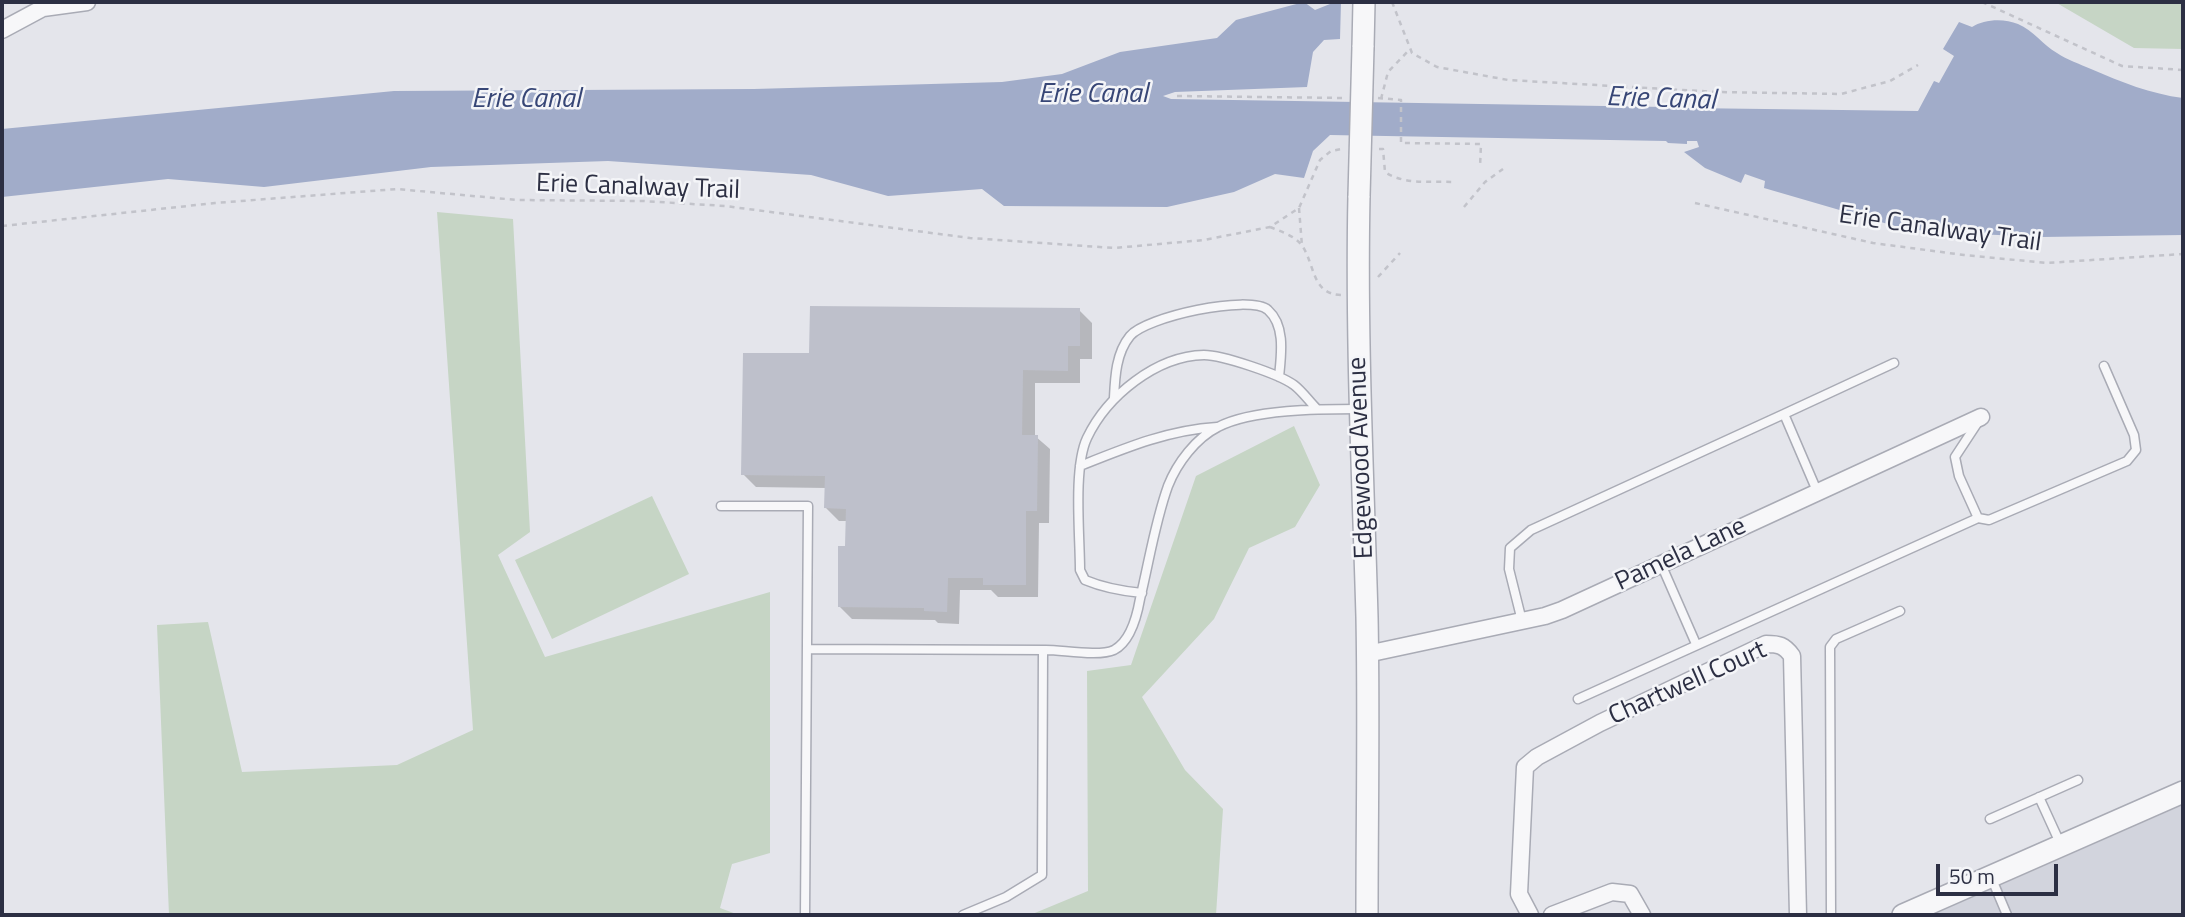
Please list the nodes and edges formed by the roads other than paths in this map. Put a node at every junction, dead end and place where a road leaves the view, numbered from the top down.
1 (87, 2) edge
2 (1364, 2) edge
3 (27, 9) edge
4 (2, 30) edge
5 (1894, 363) dead end
6 (2104, 366) dead end
7 (1279, 377) junction
8 (1114, 398) junction
9 (1317, 408) junction
10 (1359, 410) junction
11 (1784, 414) junction
12 (1981, 417) joint
13 (1217, 427) junction
14 (1080, 466) junction
15 (1817, 491) junction
16 (720, 506) dead end
17 (1978, 518) junction
18 (1661, 564) junction
19 (1142, 593) junction
20 (1900, 611) dead end
21 (1522, 621) junction
22 (1696, 644) junction
23 (807, 649) junction
24 (1044, 650) junction
25 (1367, 654) junction
26 (1578, 699) dead end
27 (2078, 780) dead end
28 (2183, 792) edge
29 (2039, 797) junction
30 (1990, 819) dead end
31 (2061, 846) junction
32 (1991, 877) junction
33 (806, 915) edge
34 (963, 915) edge
35 (1367, 915) edge
36 (1530, 915) edge
37 (1552, 915) edge
38 (1642, 915) edge
39 (1798, 915) edge
40 (1831, 915) edge
41 (1902, 915) edge
42 (2007, 915) edge

1 - 3 street
2 - 10 street, Edgewood Avenue, bridge
3 - 4 street
5 - 11 lane
6 - 17 lane
7 - 8 lane
7 - 8 lane
7 - 9 lane
8 - 14 lane
9 - 10 lane
9 - 13 lane
10 - 25 street, Edgewood Avenue
11 - 15 lane
11 - 21 lane
12 - 15 street, Pamela Lane
12 - 17 lane
13 - 14 lane
13 - 19 lane
14 - 19 lane
15 - 18 street, Pamela Lane
16 - 23 lane
17 - 22 lane
18 - 21 street, Pamela Lane
18 - 22 lane
19 - 24 lane
20 - 40 lane
21 - 25 street, Pamela Lane
22 - 26 lane
23 - 24 lane
23 - 33 lane
24 - 34 lane
25 - 35 street, Edgewood Avenue
27 - 29 lane
28 - 31 street
29 - 30 lane
29 - 31 lane
31 - 32 street
32 - 41 street
32 - 42 lane
36 - 39 street, Chartwell Court
37 - 38 street

